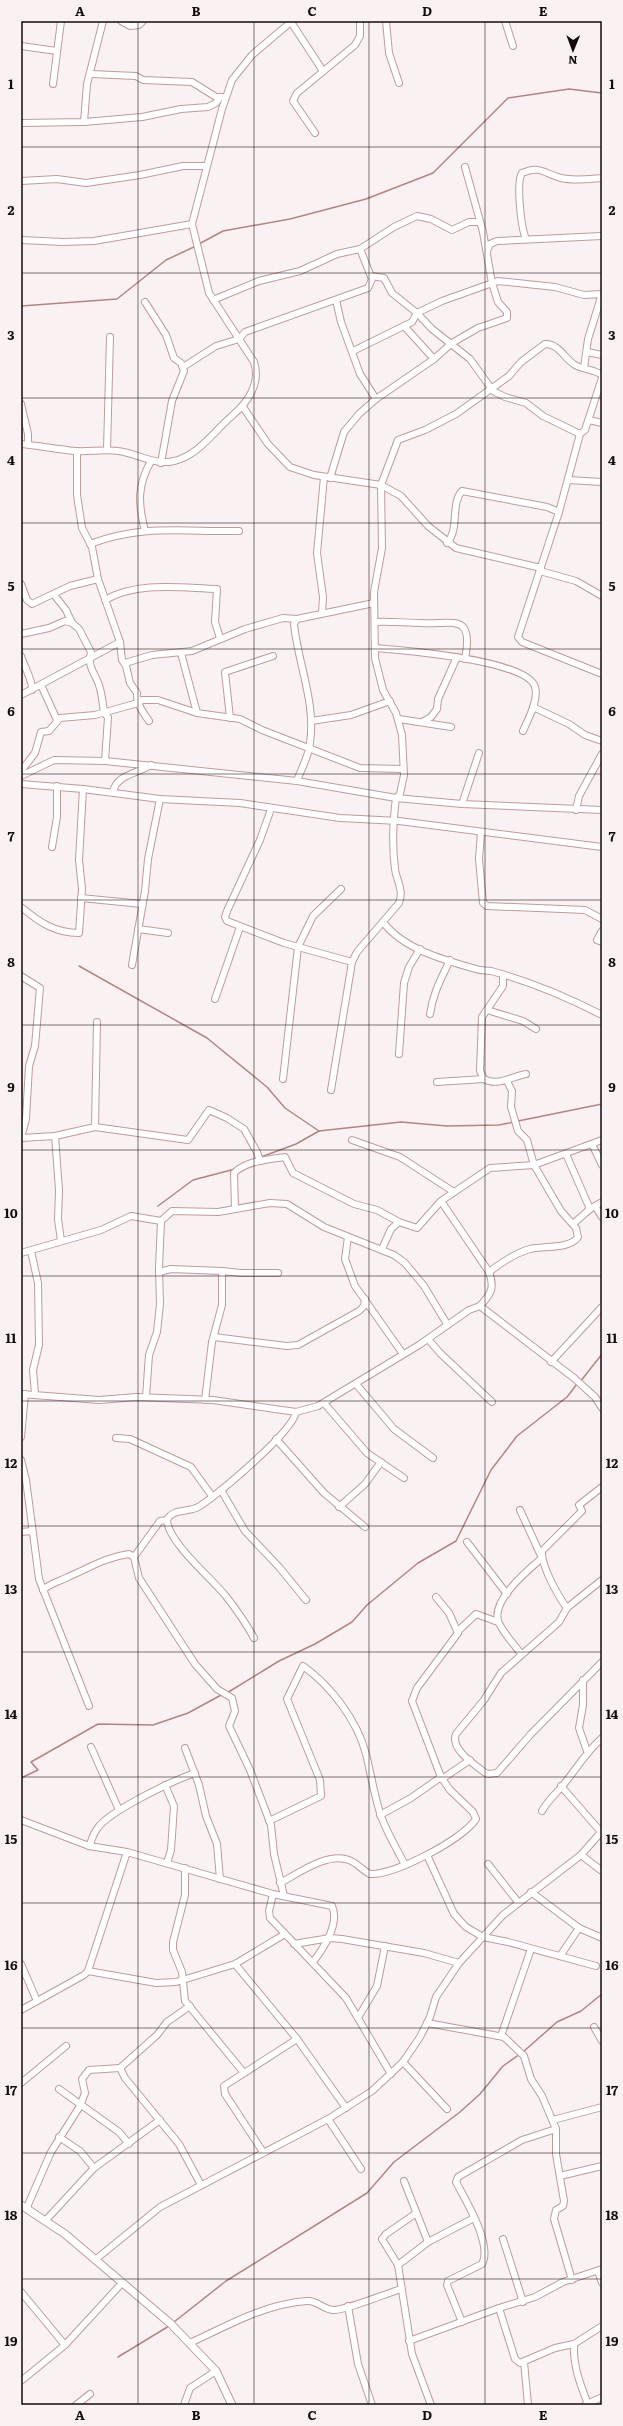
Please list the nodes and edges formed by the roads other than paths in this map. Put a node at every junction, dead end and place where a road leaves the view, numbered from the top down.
1 (61, 21) edge
2 (103, 21) edge
3 (121, 21) edge
4 (143, 21) edge
5 (291, 21) edge
6 (360, 21) edge
7 (386, 21) edge
8 (505, 21) edge
9 (21, 46) edge
10 (513, 46) dead end
11 (57, 51) junction
12 (323, 71) junction
13 (91, 74) junction
14 (400, 83) dead end
15 (53, 84) dead end
16 (222, 97) junction
17 (84, 122) junction
18 (21, 123) edge
19 (315, 133) dead end
20 (206, 166) junction
21 (465, 167) dead end
22 (602, 178) edge
23 (21, 181) edge
24 (480, 222) junction
25 (192, 224) junction
26 (602, 236) edge
27 (526, 239) junction
28 (21, 240) edge
29 (360, 249) junction
30 (487, 251) junction
31 (371, 276) junction
32 (492, 282) junction
33 (213, 300) junction
34 (336, 300) junction
35 (145, 302) dead end
36 (417, 313) junction
37 (404, 326) junction
38 (110, 337) dead end
39 (239, 339) junction
40 (452, 343) junction
41 (353, 352) junction
42 (587, 352) junction
43 (602, 355) edge
44 (434, 359) junction
45 (183, 367) junction
46 (584, 368) junction
47 (602, 377) edge
48 (490, 388) junction
49 (376, 399) junction
50 (21, 404) edge
51 (243, 407) junction
52 (588, 420) junction
53 (602, 423) edge
54 (580, 434) junction
55 (21, 444) edge
56 (28, 444) junction
57 (107, 450) junction
58 (77, 451) junction
59 (151, 461) junction
60 (161, 463) junction
61 (327, 478) junction
62 (568, 480) junction
63 (602, 482) edge
64 (381, 484) junction
65 (559, 512) junction
66 (145, 530) junction
67 (239, 531) dead end
68 (447, 542) junction
69 (90, 544) junction
70 (540, 569) junction
71 (98, 580) junction
72 (21, 584) edge
73 (55, 593) junction
74 (602, 596) edge
75 (105, 600) junction
76 (374, 603) junction
77 (322, 613) junction
78 (297, 619) junction
79 (374, 622) junction
80 (72, 623) junction
81 (21, 634) edge
82 (220, 638) junction
83 (120, 642) junction
84 (375, 648) junction
85 (181, 653) junction
86 (21, 656) edge
87 (273, 656) dead end
88 (457, 657) junction
89 (89, 659) junction
90 (465, 659) junction
91 (125, 663) junction
92 (602, 674) edge
93 (41, 685) junction
94 (32, 690) junction
95 (21, 695) edge
96 (390, 700) junction
97 (138, 703) junction
98 (533, 707) junction
99 (197, 713) junction
100 (104, 714) junction
101 (230, 718) junction
102 (399, 719) junction
103 (57, 720) junction
104 (149, 721) dead end
105 (311, 721) junction
106 (422, 722) junction
107 (451, 727) dead end
108 (523, 731) dead end
109 (602, 741) edge
110 (309, 747) junction
111 (479, 753) dead end
112 (602, 754) edge
113 (105, 761) junction
114 (151, 765) junction
115 (403, 770) junction
116 (21, 771) edge
117 (21, 776) edge
118 (297, 781) junction
119 (21, 784) edge
120 (57, 786) junction
121 (83, 789) junction
122 (113, 792) junction
123 (396, 798) junction
124 (160, 799) junction
125 (462, 804) junction
126 (272, 809) junction
127 (576, 810) junction
128 (602, 810) edge
129 (393, 821) junction
130 (481, 832) junction
131 (52, 847) dead end
132 (602, 847) edge
133 (341, 889) dead end
134 (81, 898) junction
135 (142, 904) junction
136 (21, 908) edge
137 (602, 919) edge
138 (382, 922) junction
139 (240, 927) junction
140 (138, 929) junction
141 (602, 931) edge
142 (168, 933) dead end
143 (602, 942) edge
144 (298, 947) junction
145 (420, 949) junction
146 (450, 960) junction
147 (352, 962) junction
148 (132, 965) dead end
149 (21, 976) edge
150 (503, 976) junction
151 (215, 999) dead end
152 (487, 1010) junction
153 (430, 1014) dead end
154 (602, 1015) edge
155 (97, 1022) dead end
156 (536, 1029) dead end
157 (399, 1054) dead end
158 (526, 1074) dead end
159 (283, 1079) dead end
160 (484, 1079) junction
161 (507, 1081) junction
162 (437, 1082) dead end
163 (331, 1090) dead end
164 (95, 1127) junction
165 (55, 1136) junction
166 (352, 1140) dead end
167 (602, 1140) edge
168 (592, 1144) junction
169 (566, 1154) junction
170 (260, 1161) junction
171 (534, 1165) junction
172 (602, 1165) edge
173 (454, 1192) junction
174 (441, 1201) junction
175 (602, 1202) edge
176 (593, 1207) junction
177 (235, 1209) junction
178 (602, 1217) edge
179 (161, 1221) junction
180 (399, 1222) junction
181 (574, 1224) junction
182 (348, 1237) junction
183 (61, 1242) junction
184 (382, 1249) junction
185 (30, 1251) junction
186 (21, 1253) edge
187 (222, 1271) junction
188 (159, 1272) junction
189 (489, 1272) junction
190 (278, 1273) dead end
191 (365, 1299) junction
192 (480, 1306) junction
193 (602, 1308) edge
194 (448, 1324) junction
195 (214, 1337) junction
196 (428, 1339) junction
197 (403, 1354) junction
198 (551, 1362) junction
199 (356, 1384) junction
200 (23, 1394) edge
201 (35, 1394) junction
202 (146, 1397) junction
203 (205, 1400) junction
204 (492, 1402) dead end
205 (324, 1403) junction
206 (602, 1408) edge
207 (296, 1412) junction
208 (21, 1437) edge
209 (116, 1438) dead end
210 (276, 1439) junction
211 (434, 1458) dead end
212 (21, 1460) edge
213 (381, 1462) junction
214 (22, 1472) edge
215 (404, 1478) dead end
216 (602, 1487) edge
217 (221, 1490) junction
218 (212, 1496) junction
219 (339, 1507) junction
220 (520, 1510) dead end
221 (167, 1520) junction
222 (364, 1527) dead end
223 (32, 1531) junction
224 (21, 1532) edge
225 (467, 1542) dead end
226 (134, 1557) junction
227 (542, 1558) junction
228 (602, 1580) edge
229 (43, 1590) junction
230 (507, 1594) junction
231 (436, 1597) dead end
232 (306, 1600) dead end
233 (567, 1608) junction
234 (498, 1622) junction
235 (458, 1631) junction
236 (254, 1638) dead end
237 (521, 1654) junction
238 (602, 1662) edge
239 (583, 1680) junction
240 (89, 1706) dead end
241 (602, 1738) edge
242 (91, 1747) dead end
243 (185, 1748) dead end
244 (587, 1751) junction
245 (470, 1760) junction
246 (195, 1773) junction
247 (441, 1778) junction
248 (165, 1785) junction
249 (561, 1786) junction
250 (119, 1810) junction
251 (542, 1811) dead end
252 (380, 1815) junction
253 (21, 1820) edge
254 (269, 1821) junction
255 (602, 1832) edge
256 (89, 1846) junction
257 (127, 1852) junction
258 (427, 1854) junction
259 (581, 1854) junction
260 (167, 1863) junction
261 (488, 1864) dead end
262 (405, 1865) junction
263 (185, 1868) junction
264 (602, 1871) edge
265 (220, 1879) junction
266 (280, 1883) junction
267 (531, 1892) junction
268 (273, 1894) junction
269 (284, 1896) junction
270 (518, 1902) junction
271 (579, 1928) junction
272 (285, 1934) junction
273 (483, 1937) junction
274 (330, 1938) junction
275 (602, 1938) edge
276 (294, 1944) junction
277 (385, 1946) junction
278 (531, 1948) junction
279 (560, 1956) junction
280 (313, 1962) junction
281 (459, 1963) junction
282 (21, 1964) edge
283 (235, 1964) junction
284 (596, 1966) dead end
285 (88, 1971) junction
286 (183, 1979) junction
287 (38, 2001) junction
288 (190, 2006) junction
289 (21, 2010) edge
290 (359, 2016) junction
291 (427, 2023) junction
292 (594, 2027) dead end
293 (501, 2036) junction
294 (297, 2039) junction
295 (602, 2041) edge
296 (66, 2046) dead end
297 (403, 2062) junction
298 (120, 2068) junction
299 (244, 2073) junction
300 (391, 2074) junction
301 (21, 2083) edge
302 (59, 2089) dead end
303 (80, 2106) junction
304 (602, 2107) edge
305 (346, 2108) junction
306 (447, 2109) dead end
307 (328, 2119) junction
308 (160, 2120) junction
309 (553, 2120) junction
310 (556, 2129) junction
311 (59, 2137) junction
312 (129, 2144) junction
313 (263, 2152) junction
314 (602, 2166) edge
315 (94, 2168) junction
316 (361, 2169) dead end
317 (560, 2176) junction
318 (404, 2181) dead end
319 (201, 2185) junction
320 (24, 2206) edge
321 (415, 2214) junction
322 (474, 2218) junction
323 (46, 2220) junction
324 (502, 2239) dead end
325 (428, 2242) junction
326 (95, 2260) junction
327 (398, 2265) junction
328 (600, 2270) edge
329 (572, 2280) junction
330 (122, 2284) junction
331 (602, 2284) edge
332 (401, 2289) junction
333 (21, 2292) edge
334 (523, 2302) junction
335 (348, 2306) junction
336 (499, 2308) junction
337 (462, 2322) junction
338 (602, 2326) edge
339 (409, 2341) junction
340 (190, 2343) junction
341 (574, 2344) junction
342 (64, 2345) junction
343 (524, 2362) junction
344 (216, 2371) junction
345 (21, 2381) edge
346 (90, 2394) dead end
347 (602, 2397) edge
348 (587, 2404) edge
349 (76, 2405) edge
350 (184, 2405) edge
351 (232, 2405) edge
352 (372, 2405) edge
353 (431, 2405) edge
354 (528, 2405) edge

1 - 11 street
2 - 13 street
3 - 4 street
5 - 12 street
5 - 16 street
6 - 12 street
7 - 14 street
8 - 10 street
9 - 11 street
11 - 15 street
12 - 19 street
13 - 16 street
13 - 17 street
16 - 17 street
16 - 20 street
17 - 18 street
20 - 23 street
20 - 25 street
21 - 24 street
22 - 27 street
24 - 29 street
24 - 30 street
25 - 28 street
25 - 33 street
26 - 27 street
27 - 30 street
29 - 31 street
29 - 33 street
30 - 32 street
31 - 34 street
31 - 36 street
32 - 36 street
32 - 40 street
32 - 42 street
33 - 39 street
34 - 39 street
34 - 41 street
35 - 45 street
36 - 37 street
36 - 40 street
37 - 41 street
37 - 44 street
38 - 57 street
39 - 45 street
39 - 51 street
40 - 44 street
40 - 48 street
41 - 49 street
42 - 43 street
42 - 46 street
44 - 49 street
45 - 60 street
46 - 47 street
46 - 48 street
47 - 52 street
48 - 54 street
48 - 64 street
49 - 61 street
50 - 56 street
51 - 60 street
51 - 61 street
52 - 53 street
52 - 54 street
54 - 62 street
55 - 56 street
56 - 58 street
57 - 58 street
57 - 59 street
58 - 69 street
59 - 60 street
59 - 66 street
61 - 64 street
61 - 77 street
62 - 63 street
62 - 65 street
64 - 68 street
64 - 76 street
65 - 68 street
65 - 70 street
66 - 67 street
66 - 69 street
68 - 70 street
69 - 71 street
70 - 74 street
70 - 92 street
71 - 73 street
71 - 75 street
72 - 73 street
73 - 80 street
75 - 82 street
75 - 83 street
76 - 77 street
76 - 79 street
77 - 78 street
78 - 82 street
78 - 105 street
79 - 84 street
79 - 90 street
80 - 81 street
80 - 89 street
82 - 85 street
83 - 89 street
83 - 91 street
84 - 88 street
84 - 96 street
85 - 91 street
85 - 99 street
86 - 94 street
87 - 101 street
88 - 90 street
88 - 106 street
89 - 93 street
89 - 100 street
90 - 98 street
91 - 97 street
93 - 94 street
93 - 103 street
94 - 95 street
96 - 102 street
96 - 105 street
97 - 99 street
97 - 100 street
97 - 104 street
98 - 108 street
98 - 109 street
99 - 101 street
100 - 103 street
100 - 113 street
101 - 110 street
102 - 106 street
102 - 115 street
103 - 116 street
105 - 110 street
106 - 107 street
110 - 115 street
110 - 118 street
111 - 125 street
112 - 127 street
113 - 114 street
113 - 117 street
114 - 118 street
114 - 122 street
115 - 123 street
118 - 123 street
119 - 120 street
120 - 121 street
120 - 131 street
121 - 122 street
121 - 134 street
122 - 124 street
123 - 125 street
123 - 129 street
124 - 126 street
124 - 135 street
125 - 127 street
126 - 129 street
126 - 139 street
127 - 128 street
129 - 130 street
129 - 138 street
130 - 132 street
130 - 137 street
133 - 144 street
134 - 135 street
134 - 136 street
135 - 140 street
138 - 145 street
138 - 147 street
139 - 144 street
139 - 151 street
140 - 142 street
140 - 148 street
141 - 143 street
144 - 147 street
144 - 159 street
145 - 146 street
145 - 157 street
146 - 150 street
146 - 153 street
147 - 163 street
149 - 165 street
150 - 152 street
150 - 154 street
152 - 156 street
152 - 160 street
155 - 164 street
158 - 161 street
160 - 161 street
160 - 162 street
161 - 171 street
164 - 165 street
164 - 170 street
165 - 183 street
166 - 173 street
167 - 168 street
168 - 169 street
168 - 172 street
169 - 171 street
169 - 176 street
170 - 177 street
170 - 180 street
171 - 173 street
171 - 181 street
173 - 174 street
174 - 180 street
174 - 189 street
175 - 176 street
176 - 178 street
176 - 181 street
177 - 179 street
177 - 182 street
179 - 183 street
179 - 188 street
180 - 184 street
181 - 189 street
182 - 184 street
182 - 191 street
183 - 185 street
184 - 194 street
185 - 186 street
185 - 201 street
187 - 188 street
187 - 190 street
187 - 195 street
188 - 202 street
189 - 192 street
191 - 195 street
191 - 197 street
192 - 194 street
192 - 198 street
193 - 198 street
194 - 196 street
195 - 203 street
196 - 197 street
196 - 204 street
197 - 199 street
198 - 206 street
199 - 205 street
199 - 211 street
200 - 201 street
200 - 208 street
201 - 202 street
202 - 203 street
203 - 207 street
205 - 207 street
205 - 213 street
207 - 210 street
209 - 218 street
210 - 217 street
210 - 219 street
212 - 214 street
213 - 215 street
213 - 219 street
214 - 223 street
216 - 227 street
217 - 218 street
217 - 232 street
218 - 221 street
219 - 222 street
220 - 227 street
221 - 226 street
221 - 236 street
223 - 224 street
223 - 229 street
225 - 230 street
226 - 229 street
226 - 254 street
227 - 230 street
227 - 233 street
228 - 233 street
229 - 240 street
230 - 234 street
231 - 235 street
233 - 237 street
234 - 235 street
234 - 237 street
235 - 247 street
237 - 245 street
238 - 239 street
239 - 244 street
239 - 245 street
241 - 244 street
242 - 250 street
243 - 246 street
244 - 249 street
245 - 247 street
246 - 248 street
246 - 265 street
247 - 252 street
247 - 258 street
248 - 250 street
248 - 260 street
249 - 251 street
249 - 255 street
250 - 256 street
252 - 254 street
252 - 262 street
253 - 256 street
254 - 266 street
255 - 259 street
256 - 257 street
257 - 260 street
257 - 285 street
258 - 262 street
258 - 273 street
259 - 264 street
259 - 267 street
260 - 263 street
261 - 270 street
262 - 266 street
263 - 265 street
263 - 286 street
265 - 268 street
266 - 269 street
267 - 270 street
267 - 271 street
268 - 269 street
268 - 272 street
269 - 274 street
270 - 273 street
271 - 275 street
271 - 279 street
272 - 276 street
272 - 283 street
273 - 278 street
273 - 281 street
274 - 276 street
274 - 277 street
274 - 280 street
276 - 280 street
277 - 281 street
277 - 290 street
278 - 279 street
278 - 293 street
279 - 284 street
280 - 290 street
281 - 291 street
282 - 287 street
283 - 286 street
283 - 294 street
285 - 286 street
285 - 287 street
286 - 288 street
287 - 289 street
288 - 298 street
288 - 299 street
290 - 300 street
291 - 293 street
291 - 297 street
292 - 295 street
293 - 309 street
294 - 299 street
294 - 305 street
296 - 301 street
297 - 300 street
297 - 306 street
298 - 303 street
298 - 308 street
299 - 313 street
300 - 305 street
302 - 303 street
303 - 311 street
303 - 312 street
304 - 309 street
305 - 307 street
307 - 313 street
307 - 316 street
308 - 312 street
308 - 319 street
309 - 310 street
310 - 317 street
310 - 322 street
311 - 315 street
311 - 320 street
312 - 315 street
313 - 319 street
314 - 317 street
315 - 323 street
317 - 329 street
318 - 321 street
319 - 326 street
320 - 323 main road
321 - 325 street
321 - 327 street
322 - 325 street
322 - 337 street
323 - 326 main road
324 - 334 street
325 - 327 street
326 - 330 main road
327 - 332 street
328 - 329 street
328 - 331 street
329 - 334 street
330 - 340 main road
330 - 342 street
332 - 335 street
332 - 339 street
333 - 342 street
334 - 336 street
335 - 340 street
335 - 352 street
336 - 337 street
336 - 343 street
337 - 339 street
338 - 341 street
339 - 353 street
340 - 344 main road
341 - 343 street
341 - 348 street
342 - 345 street
343 - 354 street
344 - 350 street
344 - 351 main road
346 - 349 street
347 - 348 street

